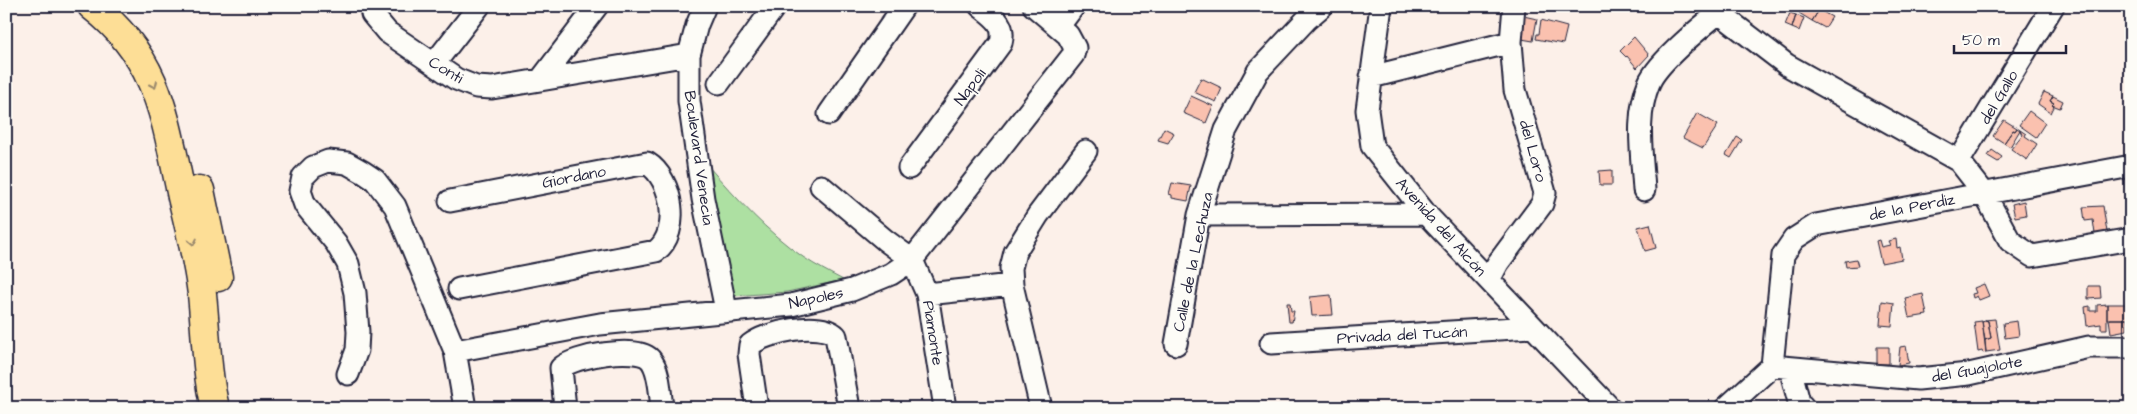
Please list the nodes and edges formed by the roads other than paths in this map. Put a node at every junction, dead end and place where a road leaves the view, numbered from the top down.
1 (92, 6) edge
2 (120, 6) edge
3 (371, 6) edge
4 (479, 6) edge
5 (597, 6) edge
6 (705, 6) edge
7 (775, 6) edge
8 (904, 6) edge
9 (980, 6) edge
10 (1034, 6) edge
11 (1074, 6) edge
12 (1322, 6) edge
13 (1381, 6) edge
14 (1514, 6) edge
15 (2053, 6) edge
16 (1723, 10) edge
17 (1059, 26) junction
18 (140, 40) junction
19 (1511, 42) junction
20 (689, 55) junction
21 (434, 64) junction
22 (1371, 77) junction
23 (542, 78) junction
24 (719, 83) dead end
25 (828, 114) dead end
26 (1086, 151) dead end
27 (1959, 162) junction
28 (2131, 166) edge
29 (909, 168) dead end
30 (821, 186) dead end
31 (1644, 190) dead end
32 (1984, 193) junction
33 (703, 199) junction
34 (450, 201) dead end
35 (670, 207) junction
36 (1426, 214) junction
37 (1199, 215) junction
38 (2131, 239) edge
39 (912, 260) junction
40 (1489, 280) junction
41 (1012, 285) junction
42 (459, 289) dead end
43 (927, 294) junction
44 (791, 305) junction
45 (726, 310) junction
46 (600, 324) junction
47 (1532, 328) junction
48 (794, 329) junction
49 (1271, 343) dead end
50 (1176, 344) dead end
51 (2126, 346) edge
52 (455, 350) junction
53 (606, 353) junction
54 (1781, 367) junction
55 (348, 374) dead end
56 (215, 408) edge
57 (233, 408) edge
58 (465, 408) edge
59 (565, 408) edge
60 (662, 408) edge
61 (757, 408) edge
62 (849, 408) edge
63 (945, 408) edge
64 (1041, 408) edge
65 (1610, 408) edge
66 (1726, 408) edge
67 (1804, 408) edge

1 - 18 main road
2 - 18 main road
3 - 21 street, Conti
4 - 21 street
5 - 23 street
6 - 20 street, Boulevard Venecia
7 - 24 street
8 - 25 street
9 - 29 street, Napoli
10 - 17 street
11 - 17 street
12 - 37 street, Calle de la Lechuza
13 - 22 street, Avenida del Alcón
14 - 19 street, del Loro
15 - 27 street, del Gallo
16 - 27 street
16 - 31 street
17 - 39 street, Napoles
18 -> 56 main road
18 - 57 main road
19 - 22 street
19 - 40 street, del Loro
20 - 23 street, Conti
20 - 33 street, Boulevard Venecia
21 - 23 street, Conti
22 - 36 street, Avenida del Alcón
26 - 41 street
27 - 32 street
28 - 32 street
30 - 39 street
32 - 38 street
32 - 54 street, de la Perdiz
33 - 35 street
33 - 45 street, Boulevard Venecia
34 - 35 street, Giordano
35 - 42 street, Giordano
36 - 37 street
36 - 40 street, Avenida del Alcón
37 - 50 street, Calle de la Lechuza
39 - 43 street, Piamonte
39 - 44 street, Napoles
40 - 47 street, Avenida del Alcón
41 - 43 street
41 - 64 street
43 - 63 street, Piamonte
44 - 45 street, Napoles
44 - 48 street
45 - 46 street, Napoles
46 - 52 street, Napoles
46 - 53 street
47 - 49 street, Privada del Tucán
47 - 65 street, Avenida del Alcón
48 - 61 street
48 - 62 street
51 - 54 street, del Guajolote
52 - 55 street
52 - 58 street
53 - 59 street
53 - 60 street
54 - 66 street
54 - 67 street

